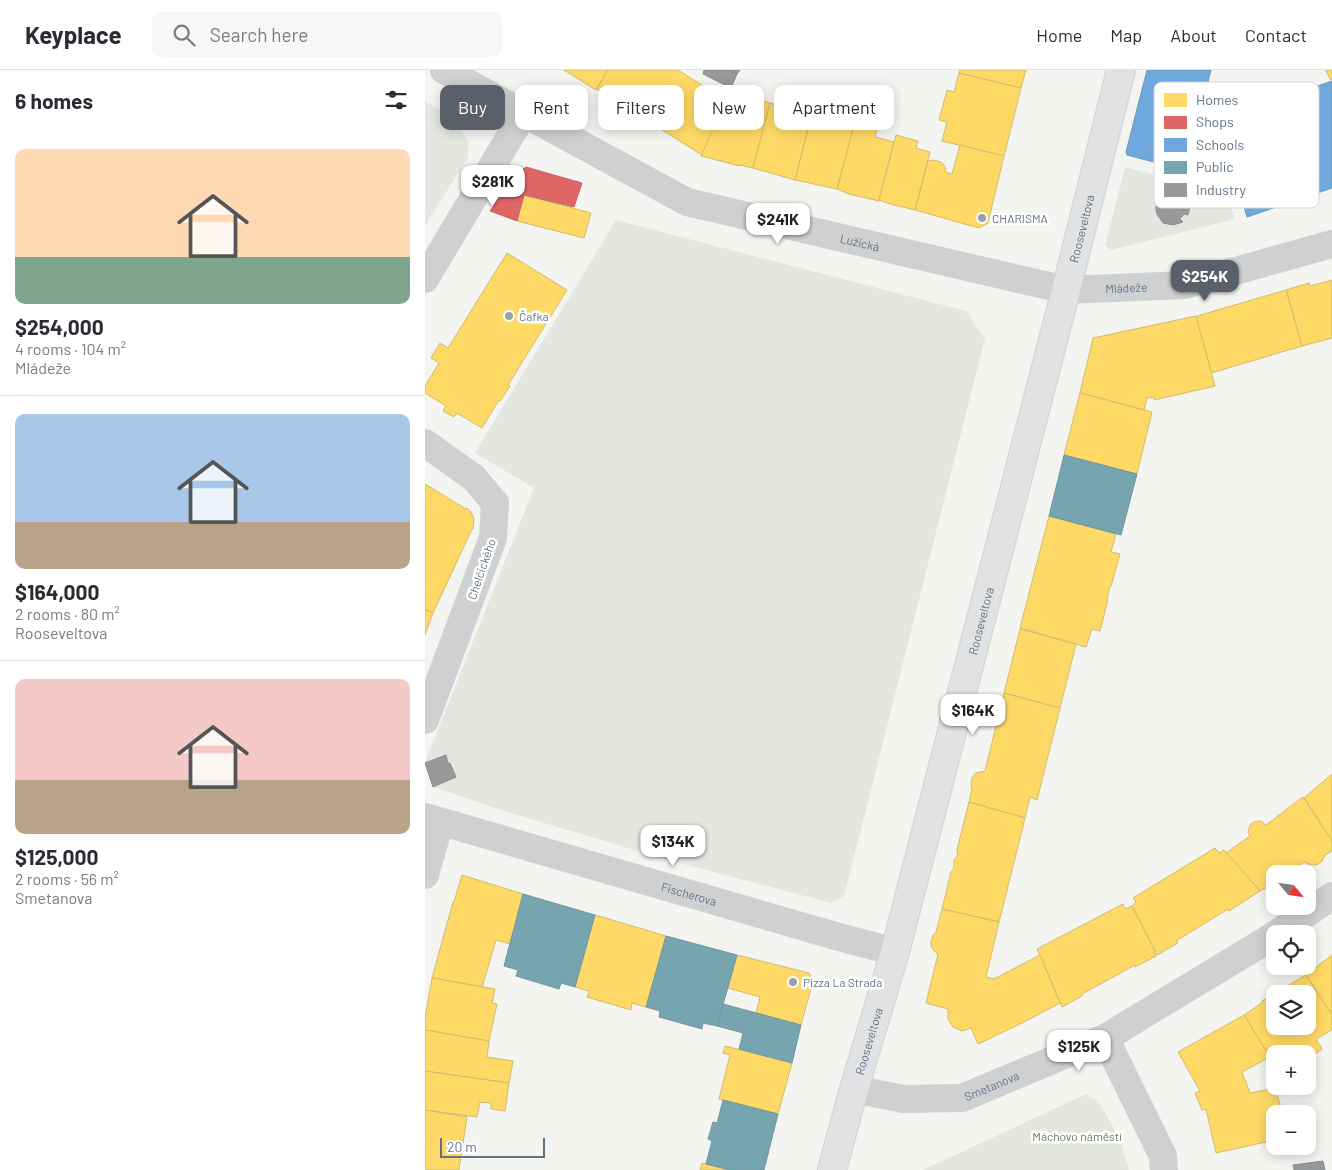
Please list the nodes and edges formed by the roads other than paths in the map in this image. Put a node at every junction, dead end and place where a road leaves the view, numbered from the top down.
1 (445, 70) edge
2 (1121, 70) edge
3 (515, 108) edge
4 (515, 128) edge
5 (555, 130) edge
6 (1332, 244) edge
7 (425, 279) edge
8 (1066, 290) junction
9 (425, 443) edge
10 (425, 720) edge
11 (432, 819) edge
12 (425, 875) edge
13 (1332, 896) edge
14 (1289, 925) edge
15 (1266, 940) edge
16 (895, 952) junction
17 (1105, 1038) junction
18 (854, 1089) junction
19 (832, 1170) edge
20 (1164, 1170) edge

1 - 3 street, Lužická
2 - 8 main road, Rooseveltova
4 - 7 street
5 - 8 street, Lužická
6 - 8 street, Mládeže
8 - 16 main road, Rooseveltova
9 - 10 street, Chelčického
11 - 12 street
11 - 16 street, Fischerova
13 - 14 street, Smetanova
15 - 17 street, Smetanova
16 - 18 main road, Rooseveltova
17 - 18 street, Smetanova
17 - 20 street
18 - 19 main road, Rooseveltova

